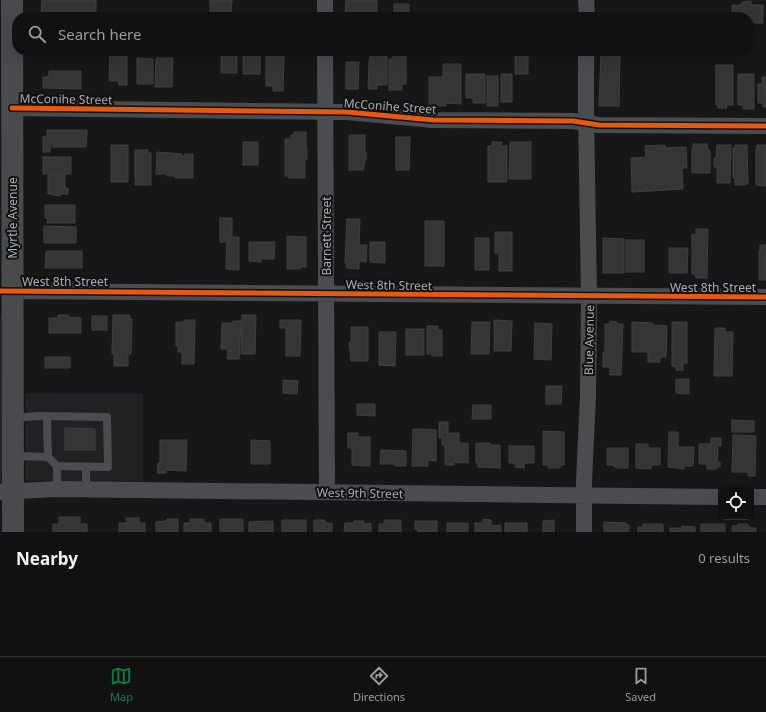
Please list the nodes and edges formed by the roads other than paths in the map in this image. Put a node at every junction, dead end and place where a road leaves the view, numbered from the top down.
1 (12, 0) edge
2 (324, 0) edge
3 (586, 0) edge
4 (325, 12) edge
5 (586, 12) edge
6 (325, 56) edge
7 (586, 56) edge
8 (12, 108) junction
9 (325, 112) junction
10 (586, 123) junction
11 (766, 126) edge
12 (13, 291) junction
13 (326, 294) junction
14 (589, 296) junction
15 (766, 297) edge
16 (47, 417) junction
17 (13, 418) junction
18 (13, 456) junction
19 (48, 456) junction
20 (57, 466) junction
21 (86, 467) junction
22 (57, 490) junction
23 (86, 490) junction
24 (7, 492) edge
25 (327, 492) junction
26 (584, 496) junction
27 (718, 497) edge
28 (754, 497) edge
29 (766, 497) edge
30 (13, 532) edge
31 (584, 532) edge

1 - 8 main road, Myrtle Avenue
2 - 4 street
3 - 5 street
6 - 9 street, Barnett Street
7 - 10 street, Blue Avenue
8 - 9 street, McConihe Street
8 - 12 main road, Myrtle Avenue
9 - 10 street, McConihe Street
9 - 13 street, Barnett Street
10 - 11 street, McConihe Street
10 - 14 street, Blue Avenue
12 - 13 street, West 8th Street
12 - 17 main road, Myrtle Avenue
13 - 14 street, West 8th Street
13 - 25 street, Barnett Street
14 - 15 street, West 8th Street
14 - 26 street, Blue Avenue
16 - 17 lane
16 - 19 lane
16 - 21 lane
17 - 18 main road, Myrtle Avenue
18 - 19 lane
18 - 24 main road, Myrtle Avenue
19 - 20 lane
20 - 21 lane
20 - 22 lane
21 - 23 lane
22 - 23 street, West 9th Street
22 - 24 street, West 9th Street
23 - 25 street, West 9th Street
24 - 30 main road, Myrtle Avenue
25 - 26 street, West 9th Street
26 - 27 street, West 9th Street
26 - 31 street, Blue Avenue
28 - 29 street

